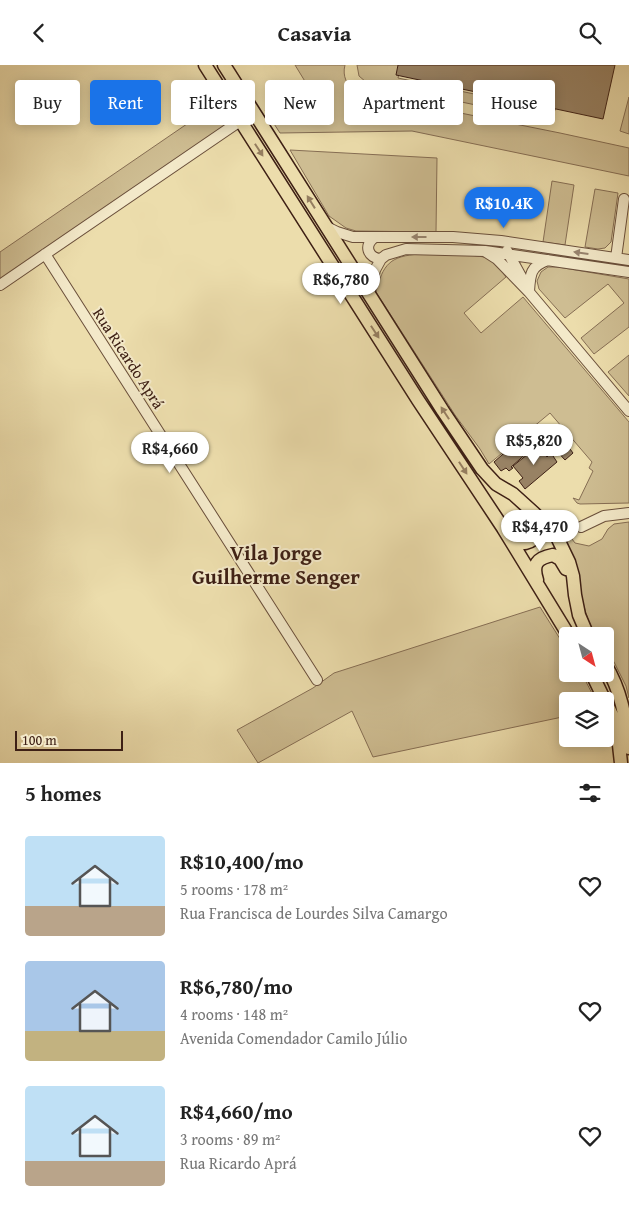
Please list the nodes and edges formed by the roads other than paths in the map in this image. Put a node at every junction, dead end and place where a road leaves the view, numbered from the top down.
1 (205, 65) edge
2 (224, 65) edge
3 (214, 80) edge
4 (234, 125) edge
5 (243, 125) edge
6 (624, 199) dead end
7 (326, 226) junction
8 (375, 237) junction
9 (500, 241) junction
10 (490, 252) junction
11 (45, 254) junction
12 (508, 254) junction
13 (616, 258) junction
14 (382, 259) junction
15 (548, 260) junction
16 (629, 260) edge
17 (629, 272) edge
18 (0, 285) edge
19 (529, 292) junction
20 (369, 293) junction
21 (629, 411) edge
22 (534, 513) junction
23 (629, 513) edge
24 (581, 527) dead end
25 (503, 529) junction
26 (541, 591) junction
27 (575, 595) junction
28 (563, 627) edge
29 (584, 627) edge
30 (317, 680) dead end
31 (614, 682) edge
32 (614, 721) edge
33 (628, 726) edge
34 (613, 747) edge
35 (629, 748) edge
36 (614, 763) edge
37 (622, 763) edge

1 - 3 main road
7 -> 2 main road
4 - 11 street
5 -> 25 main road
6 - 13 street
7 - 8 street
7 - 20 main road
9 -> 8 street
8 - 14 street
9 - 10 street
9 - 12 street
13 -> 9 street
10 - 12 street
10 - 14 street
10 - 19 street
11 - 18 street
11 - 30 street, Rua Ricardo Aprá
12 - 15 street
12 - 19 street
13 - 16 street
14 - 20 street
15 - 17 street
15 - 19 street
19 - 21 street
22 -> 20 main road
22 - 25 main road
22 - 27 main road
23 - 24 street
25 - 26 main road
26 - 27 main road
26 - 28 main road
27 - 29 main road
31 - 33 main road
32 - 37 main road
33 - 35 main road
34 - 36 main road

